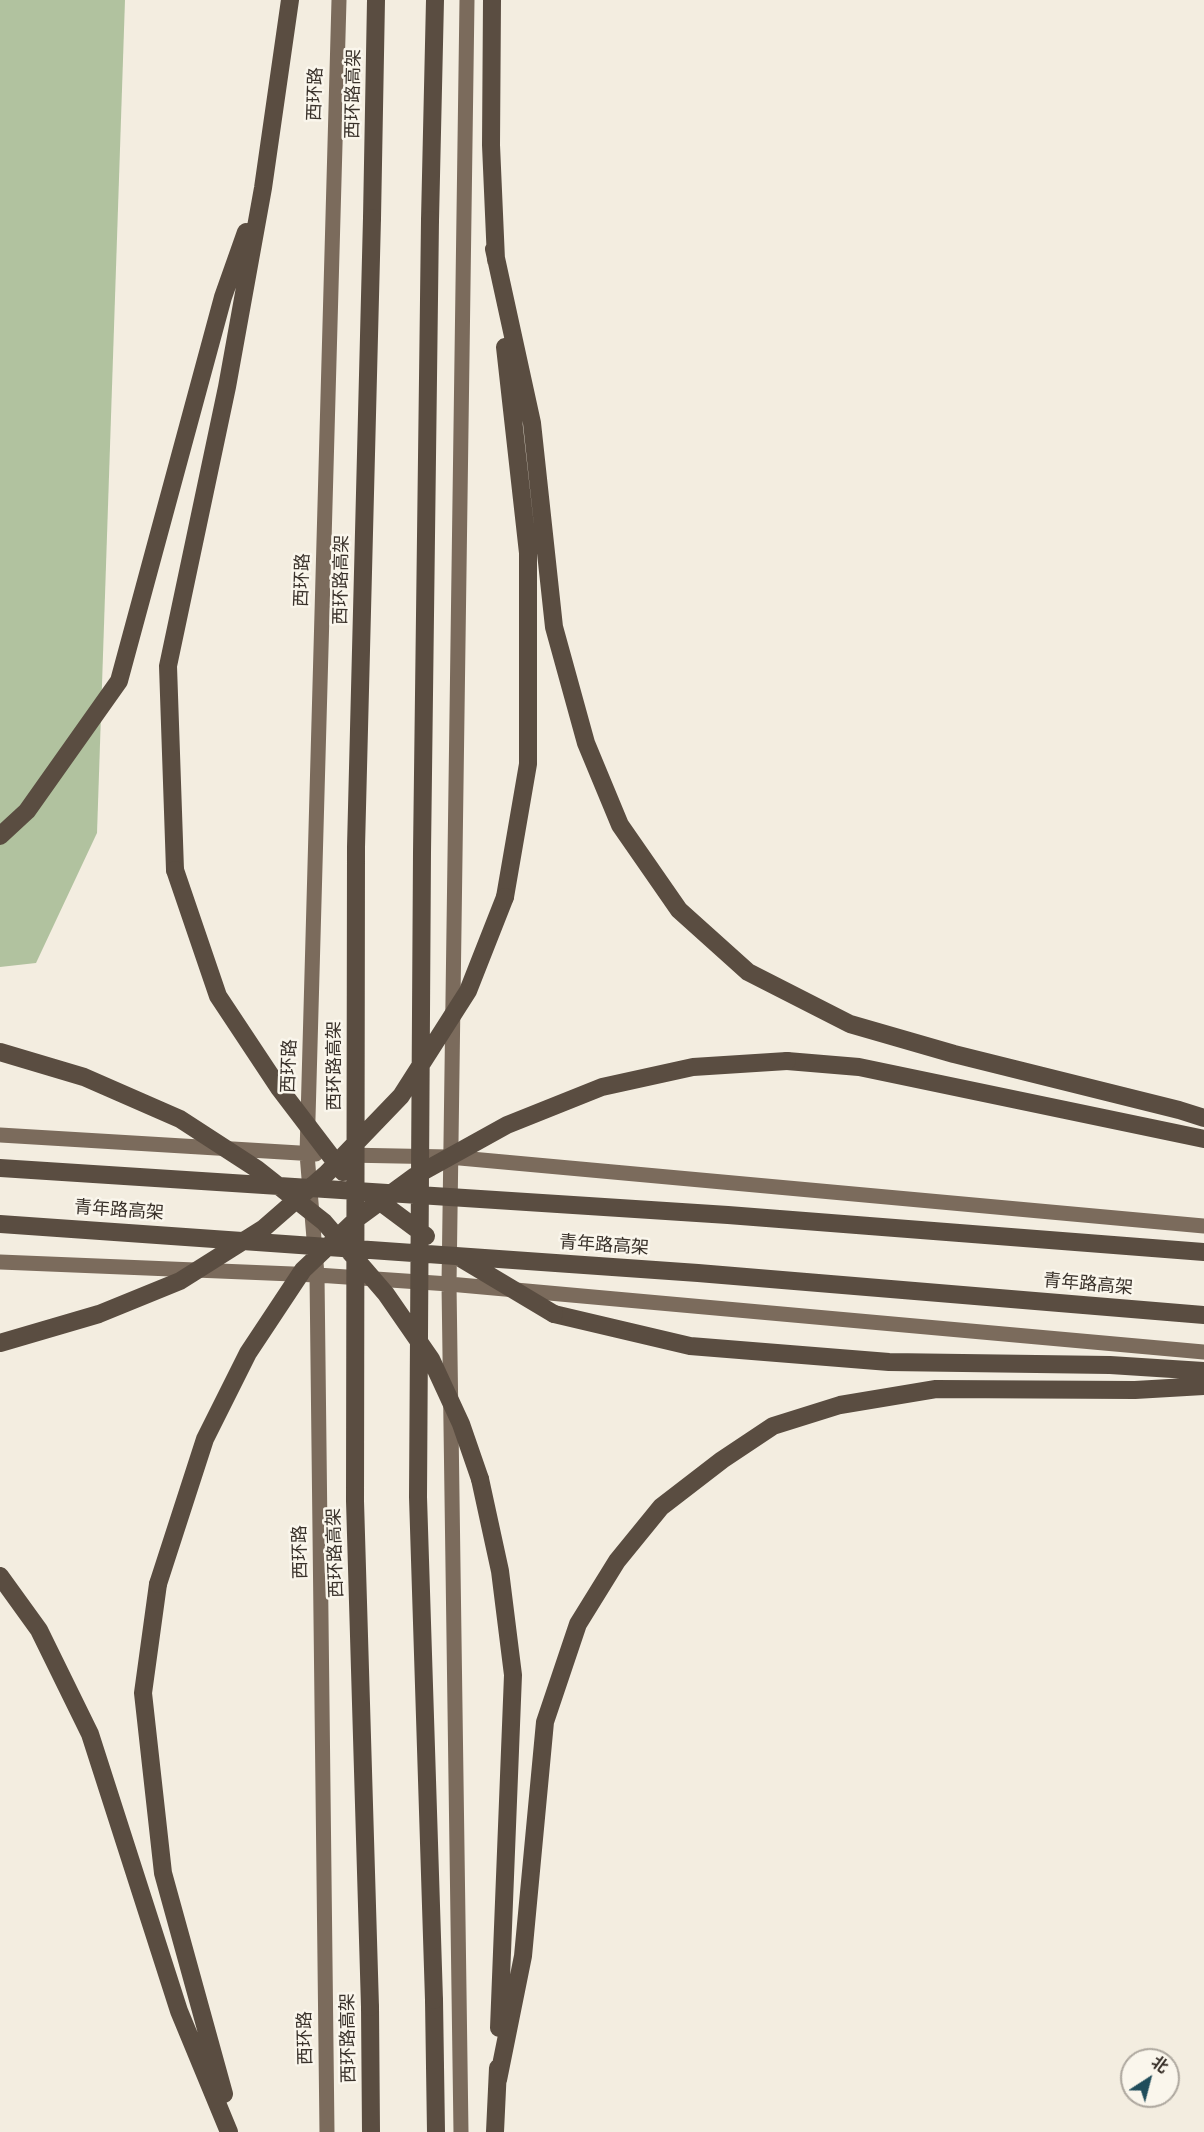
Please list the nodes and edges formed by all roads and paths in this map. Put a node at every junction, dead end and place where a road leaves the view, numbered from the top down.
1 (290, 0) edge
2 (339, 0) edge
3 (376, 0) edge
4 (435, 0) edge
5 (467, 0) edge
6 (492, 0) edge
7 (263, 188) junction
8 (494, 249) junction
9 (0, 836) edge
10 (0, 1052) edge
11 (1204, 1118) edge
12 (0, 1135) edge
13 (1204, 1139) edge
14 (307, 1154) junction
15 (449, 1157) junction
16 (0, 1167) edge
17 (0, 1224) edge
18 (1204, 1226) edge
19 (1204, 1252) edge
20 (0, 1262) edge
21 (317, 1275) junction
22 (449, 1284) junction
23 (1204, 1315) edge
24 (0, 1343) edge
25 (1204, 1352) edge
26 (1204, 1371) edge
27 (1204, 1386) edge
28 (0, 1576) edge
29 (498, 2080) junction
30 (229, 2132) edge
31 (234, 2132) edge
32 (327, 2132) edge
33 (371, 2132) edge
34 (436, 2132) edge
35 (461, 2132) edge
36 (495, 2132) edge

1 - 7 highway
2 - 14 main road, 西环路
3 - 33 highway, 西环路高架, bridge
4 - 34 highway, bridge
5 - 15 main road
6 - 8 highway
7 - 9 highway
7 - 26 highway, bridge
8 - 11 highway
8 - 24 highway, bridge
10 - 29 highway, bridge
12 - 14 main road
13 - 31 highway, bridge
14 - 15 main road
14 - 21 main road, 西环路
15 - 18 main road
15 - 22 main road
16 - 19 highway, 青年路高架, bridge
17 - 23 highway, 青年路高架, bridge
20 - 21 main road
21 - 22 main road
21 - 32 main road, 西环路
22 - 25 main road
22 - 35 main road
27 - 29 highway
28 - 30 highway
29 - 36 highway

